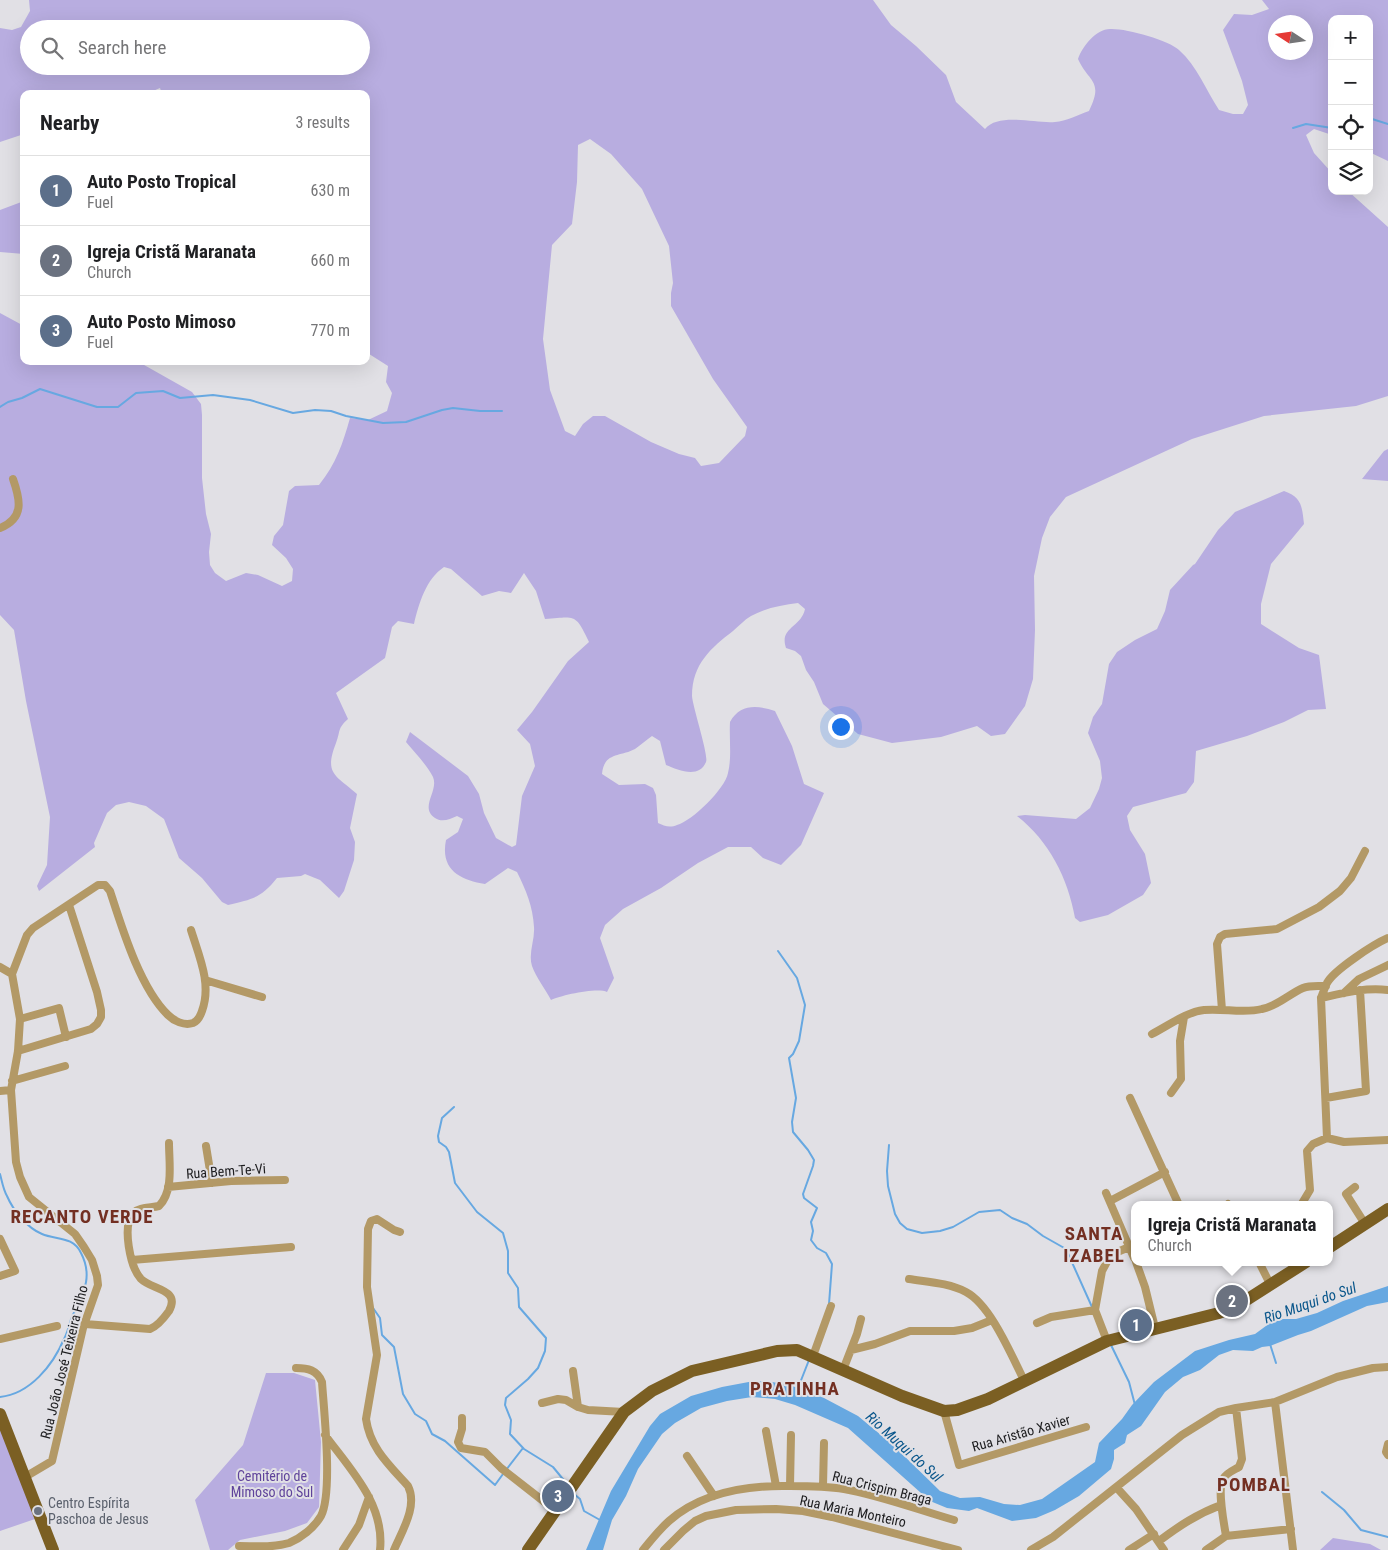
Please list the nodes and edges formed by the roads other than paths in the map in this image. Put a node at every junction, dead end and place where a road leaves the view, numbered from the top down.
1 (13, 479) dead end
2 (0, 528) edge
3 (1365, 851) dead end
4 (69, 905) junction
5 (191, 930) dead end
6 (1388, 938) edge
7 (1388, 965) edge
8 (0, 967) edge
9 (12, 974) junction
10 (205, 980) junction
11 (1326, 986) junction
12 (1360, 990) junction
13 (1388, 990) edge
14 (1344, 993) junction
15 (262, 997) dead end
16 (1321, 998) junction
17 (1222, 1010) junction
18 (1184, 1017) junction
19 (20, 1019) junction
20 (1152, 1034) dead end
21 (66, 1036) junction
22 (18, 1051) junction
23 (65, 1066) dead end
24 (12, 1086) junction
25 (0, 1091) edge
26 (1171, 1093) dead end
27 (1130, 1098) dead end
28 (1326, 1098) junction
29 (1327, 1138) junction
30 (1388, 1140) edge
31 (169, 1143) dead end
32 (206, 1146) dead end
33 (1165, 1172) junction
34 (286, 1180) dead end
35 (212, 1183) junction
36 (168, 1187) junction
37 (1355, 1187) dead end
38 (1106, 1193) dead end
39 (1110, 1201) junction
40 (1177, 1201) edge
41 (1303, 1201) edge
42 (1388, 1209) edge
43 (1364, 1224) junction
44 (400, 1232) dead end
45 (0, 1239) edge
46 (1131, 1244) edge
47 (1333, 1245) edge
48 (1131, 1246) edge
49 (291, 1247) dead end
50 (132, 1260) junction
51 (1137, 1266) edge
52 (1260, 1266) edge
53 (1300, 1266) edge
54 (0, 1276) edge
55 (909, 1279) dead end
56 (1266, 1288) junction
57 (831, 1306) dead end
58 (1096, 1310) junction
59 (861, 1319) dead end
60 (992, 1320) junction
61 (85, 1324) junction
62 (1037, 1324) dead end
63 (57, 1326) dead end
64 (1155, 1328) junction
65 (0, 1340) edge
66 (1107, 1341) junction
67 (851, 1350) junction
68 (813, 1356) junction
69 (1388, 1367) edge
70 (296, 1368) dead end
71 (573, 1370) dead end
72 (843, 1370) junction
73 (1025, 1382) junction
74 (1278, 1400) junction
75 (542, 1403) dead end
76 (578, 1407) junction
77 (1236, 1408) junction
78 (944, 1411) junction
79 (624, 1412) junction
80 (0, 1414) edge
81 (462, 1418) dead end
82 (1086, 1427) dead end
83 (766, 1431) dead end
84 (325, 1435) junction
85 (791, 1435) dead end
86 (824, 1443) dead end
87 (1388, 1444) edge
88 (1388, 1455) edge
89 (688, 1456) dead end
90 (25, 1477) junction
91 (776, 1486) junction
92 (790, 1486) junction
93 (823, 1486) junction
94 (1117, 1488) junction
95 (714, 1496) junction
96 (369, 1497) junction
97 (1221, 1505) junction
98 (688, 1508) junction
99 (556, 1511) junction
100 (954, 1520) dead end
101 (695, 1521) junction
102 (1291, 1529) junction
103 (1226, 1536) junction
104 (1157, 1538) junction
105 (239, 1546) dead end
106 (379, 1549) edge
107 (53, 1550) edge
108 (344, 1550) edge
109 (394, 1550) edge
110 (528, 1550) edge
111 (643, 1550) edge
112 (664, 1550) edge
113 (958, 1550) edge
114 (1031, 1550) edge
115 (1129, 1550) edge
116 (1164, 1550) edge
117 (1206, 1550) edge
118 (1294, 1550) edge

1 - 2 street
3 - 17 street
4 - 9 street
4 - 10 street
4 - 21 street
5 - 10 street
6 - 11 street
7 - 14 street
8 - 9 street
9 - 19 street, Rua João José Teixeira Filho
10 - 15 street
11 - 16 street
11 - 17 street
12 - 13 street
12 - 14 street
12 - 28 street
14 - 16 street
16 - 28 street
17 - 18 street
18 - 20 street
18 - 26 street
19 - 21 street
19 - 22 street, Rua João José Teixeira Filho
21 - 22 street
22 - 24 street, Rua João José Teixeira Filho
23 - 24 street
24 - 25 street
24 - 61 street, Rua João José Teixeira Filho
27 - 33 street
28 - 29 street
29 - 30 street
29 - 41 street
31 - 36 street
32 - 35 street
33 - 39 street
33 - 40 street
34 - 35 street, Rua Bem-Te-Vi
35 - 36 street, Rua Bem-Te-Vi
36 - 50 street
37 - 43 street
38 - 39 street
39 - 46 street
42 - 43 main road
43 - 47 main road
44 - 109 street
45 - 54 street
48 - 58 street
49 - 50 street
50 - 61 street
51 - 64 street
52 - 56 street
53 - 56 main road
55 - 60 street
56 - 64 main road
57 - 68 street
58 - 62 street
58 - 66 street
59 - 67 street
60 - 67 street
60 - 73 street
61 - 90 street, Rua João José Teixeira Filho
63 - 65 street
64 - 66 main road
66 - 73 main road
67 - 72 street
68 - 72 main road
68 - 79 main road
69 - 74 street
70 - 84 street
71 - 76 street
72 - 78 main road
73 - 78 main road
74 - 77 street
74 - 102 street
75 - 76 street
76 - 79 street
77 - 94 street
77 - 97 street
78 - 82 street, Rua Aristão Xavier
79 - 99 main road
80 - 90 main road
81 - 99 street
83 - 91 street
84 - 96 street
84 - 105 street
85 - 92 street
86 - 93 street
87 - 88 street
89 - 95 street
90 - 107 main road
91 - 92 street, Rua Crispim Braga
91 - 95 street, Rua Crispim Braga
92 - 93 street, Rua Crispim Braga
93 - 100 street, Rua Crispim Braga
94 - 104 street
94 - 114 street
95 - 98 street, Rua Crispim Braga
96 - 106 street
96 - 108 street
97 - 103 street
97 - 104 street
98 - 101 street
98 - 111 street, Rua Crispim Braga
99 - 110 main road
101 - 112 street, Rua Maria Monteiro
101 - 113 street, Rua Maria Monteiro
102 - 103 street
102 - 118 street
103 - 117 street
104 - 115 street
104 - 116 street

